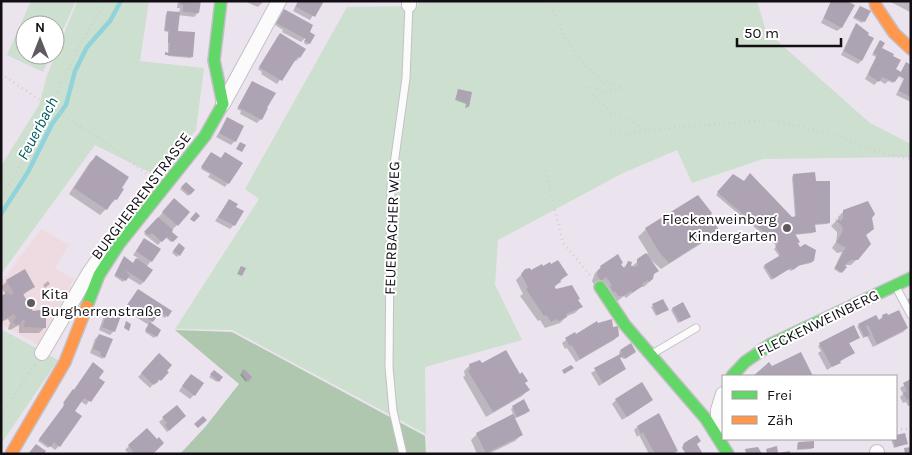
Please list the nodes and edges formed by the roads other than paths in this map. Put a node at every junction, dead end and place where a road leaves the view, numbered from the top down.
1 (221, 1) edge
2 (279, 1) edge
3 (875, 1) edge
4 (409, 3) edge
5 (911, 50) edge
6 (223, 104) junction
7 (119, 244) junction
8 (911, 278) edge
9 (895, 285) junction
10 (600, 287) road end
11 (911, 315) edge
12 (696, 328) dead end
13 (42, 353) road end
14 (652, 354) junction
15 (732, 375) edge
16 (722, 397) edge
17 (718, 434) junction
18 (11, 454) edge
19 (402, 454) edge
20 (728, 454) edge

1 - 6 street
2 - 6 street
3 - 5 street
4 - 19 lane, FEUERBACHER WEG
6 - 7 street, BURGHERRENSTRASSE
7 - 13 street
7 - 18 street, BURGHERRENSTRASSE
8 - 9 street, FLECKENWEINBERG
9 - 11 lane
9 - 15 street, FLECKENWEINBERG
10 - 14 street
12 - 14 lane
14 - 17 street
16 - 17 street
17 - 20 street

